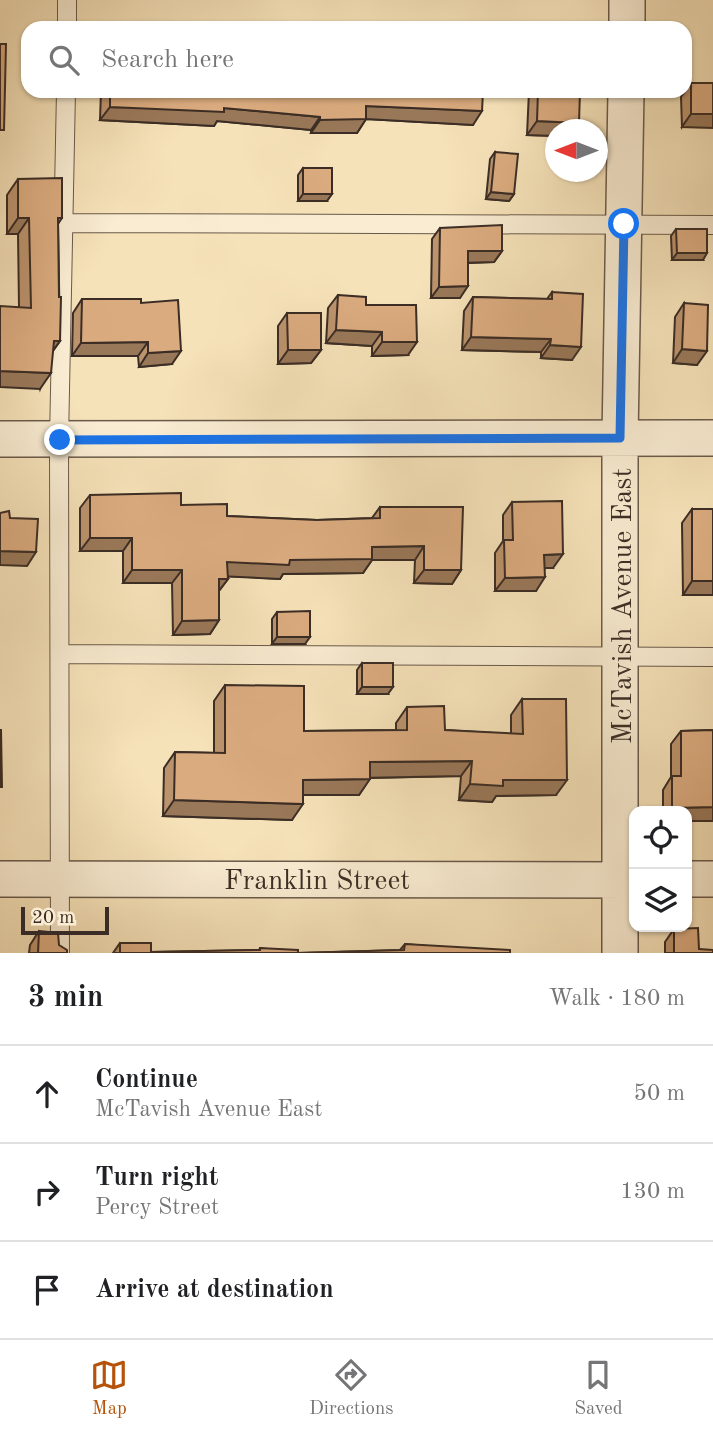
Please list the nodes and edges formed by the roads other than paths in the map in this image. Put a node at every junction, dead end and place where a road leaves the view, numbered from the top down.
1 (67, 0) edge
2 (627, 0) edge
3 (67, 21) edge
4 (627, 21) edge
5 (66, 98) edge
6 (626, 98) edge
7 (63, 223) junction
8 (624, 224) junction
9 (713, 225) edge
10 (620, 438) junction
11 (713, 438) edge
12 (0, 439) edge
13 (60, 440) junction
14 (60, 654) junction
15 (621, 657) junction
16 (713, 657) edge
17 (0, 879) edge
18 (60, 879) junction
19 (692, 879) edge
20 (713, 879) edge
21 (628, 880) edge
22 (60, 953) edge
23 (620, 953) edge

1 - 3 lane
2 - 4 street
5 - 7 lane
6 - 8 street, McTavish Avenue East
7 - 8 lane
7 - 13 lane
8 - 9 lane
8 - 10 street, McTavish Avenue East
10 - 11 street
10 - 13 street
10 - 15 street, McTavish Avenue East
12 - 13 street
13 - 14 lane
14 - 15 lane
14 - 18 lane
15 - 16 lane
15 - 21 street, McTavish Avenue East
17 - 18 street, Franklin Street
18 - 21 street, Franklin Street
18 - 22 lane
19 - 20 street
21 - 23 street, McTavish Avenue East

